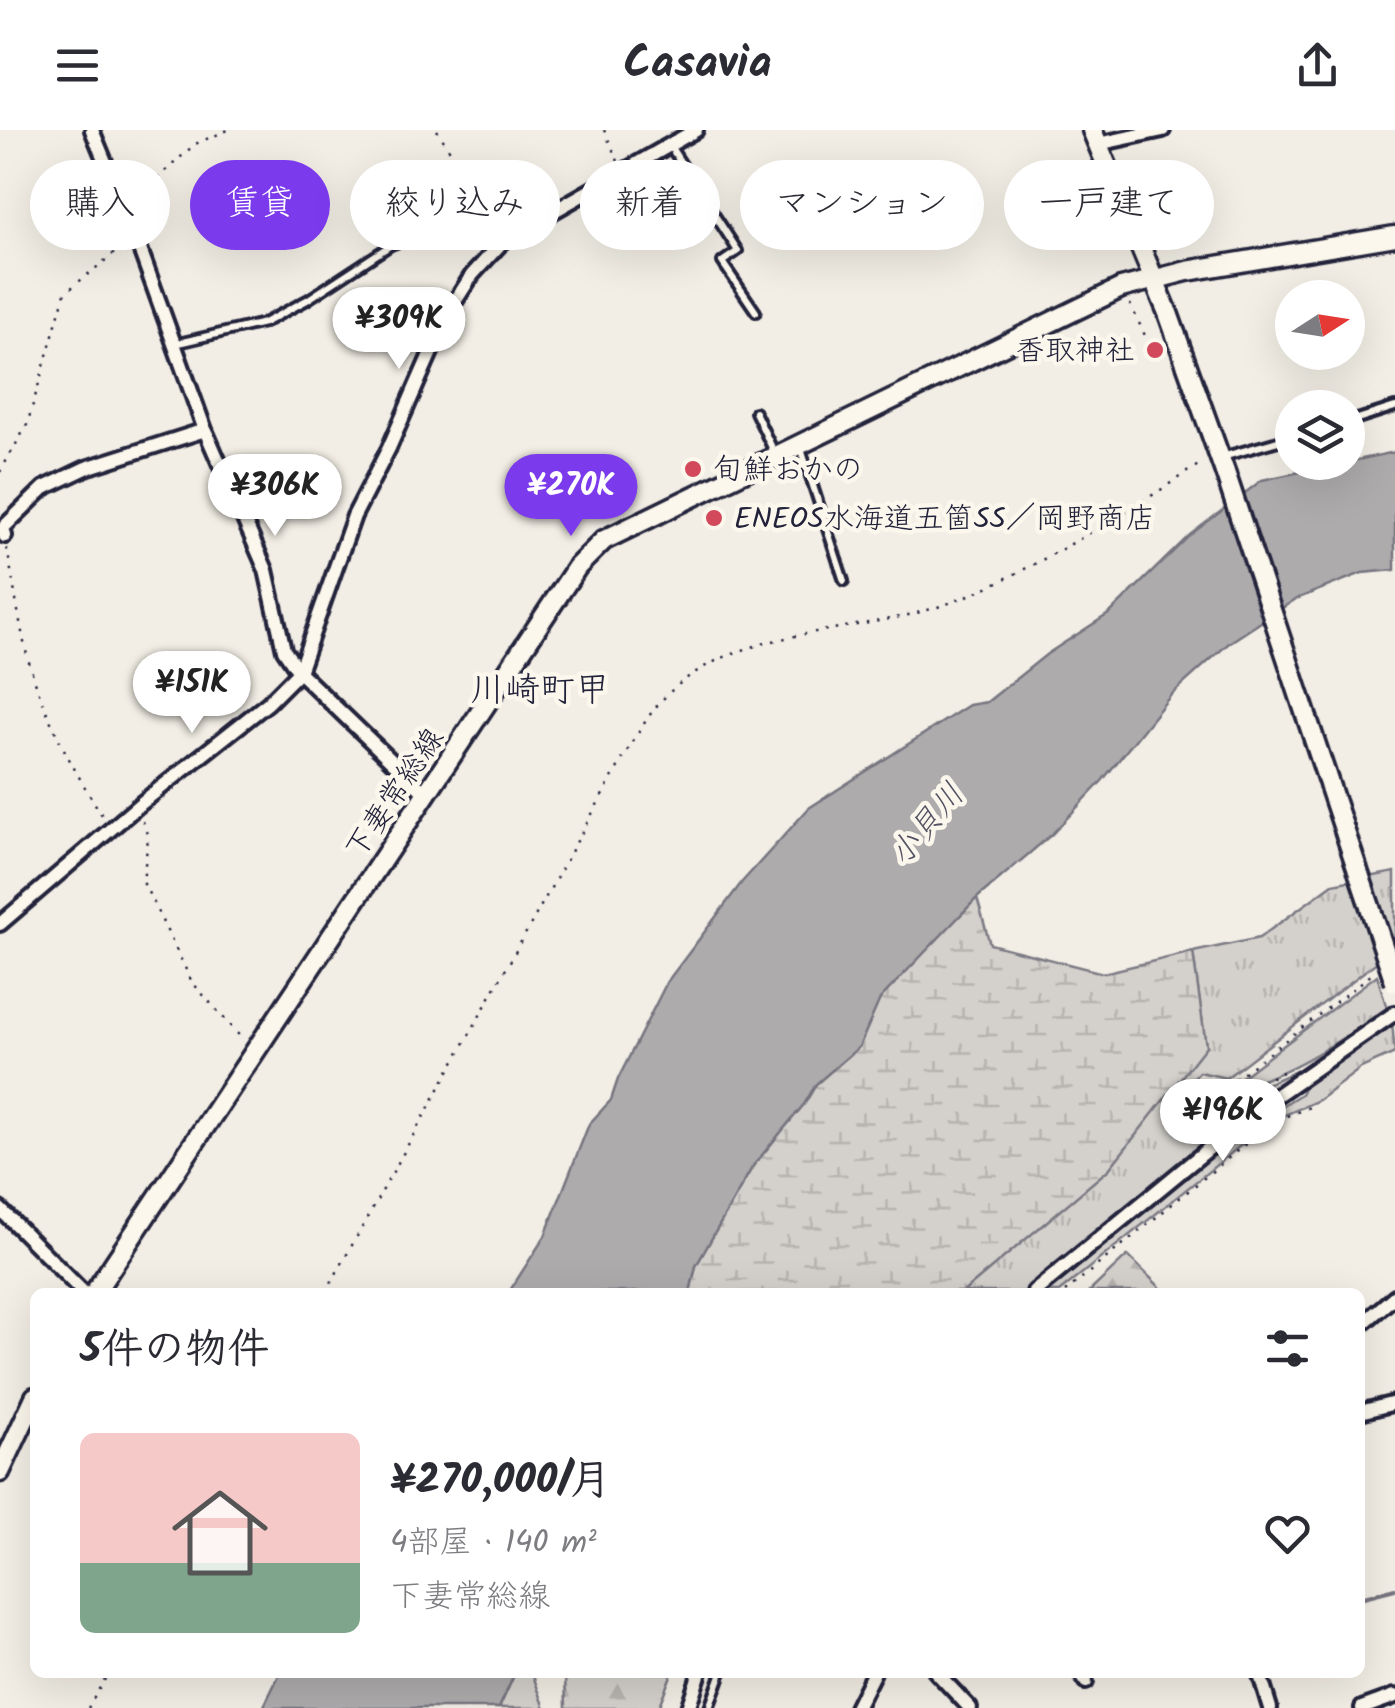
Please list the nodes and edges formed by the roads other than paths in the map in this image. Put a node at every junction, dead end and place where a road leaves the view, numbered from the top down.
1 (92, 130) edge
2 (696, 130) edge
3 (1163, 130) edge
4 (1095, 137) edge
5 (669, 145) junction
6 (560, 208) edge
7 (1395, 236) edge
8 (383, 250) edge
9 (495, 250) edge
10 (1154, 278) junction
11 (756, 312) dead end
12 (174, 344) junction
13 (1395, 407) edge
14 (755, 412) dead end
15 (1365, 417) edge
16 (205, 430) junction
17 (1275, 444) edge
18 (800, 445) junction
19 (776, 456) junction
20 (1223, 464) junction
21 (5, 536) road end
22 (844, 581) dead end
23 (299, 672) junction
24 (426, 794) junction
25 (0, 924) edge
26 (1395, 982) edge
27 (1395, 1013) edge
28 (0, 1208) edge
29 (80, 1288) edge
30 (98, 1288) edge
31 (1039, 1288) edge
32 (1395, 1296) edge
33 (1365, 1322) edge
34 (1395, 1402) edge
35 (30, 1408) edge
36 (1365, 1411) edge
37 (0, 1472) edge
38 (698, 1678) edge
39 (720, 1678) edge
40 (871, 1678) edge
41 (942, 1678) edge
42 (1261, 1678) edge
43 (1395, 1696) edge
44 (688, 1708) edge
45 (710, 1708) edge
46 (856, 1708) edge
47 (970, 1708) edge
48 (1270, 1708) edge
49 (1362, 1708) edge

1 - 12 street
2 - 5 street
3 - 4 street
4 - 10 main road
5 - 6 street
5 - 11 lane
7 - 10 main road, 下妻常総線
8 - 12 lane
9 - 23 street
10 - 18 main road, 下妻常総線
10 - 20 main road
12 - 16 street
13 - 15 lane
14 - 19 lane
16 - 21 street
16 - 23 street
17 - 20 lane
18 - 19 main road, 下妻常総線
18 - 22 lane
19 - 24 main road, 下妻常総線
20 - 26 main road, bridge
23 - 24 street
23 - 25 street
24 - 30 main road, 下妻常総線
27 - 31 street
28 - 29 street
32 - 33 street
34 - 36 street
35 - 37 main road
38 - 44 street
39 - 45 lane
40 - 46 street
41 - 47 street
42 - 48 street
43 - 49 street

